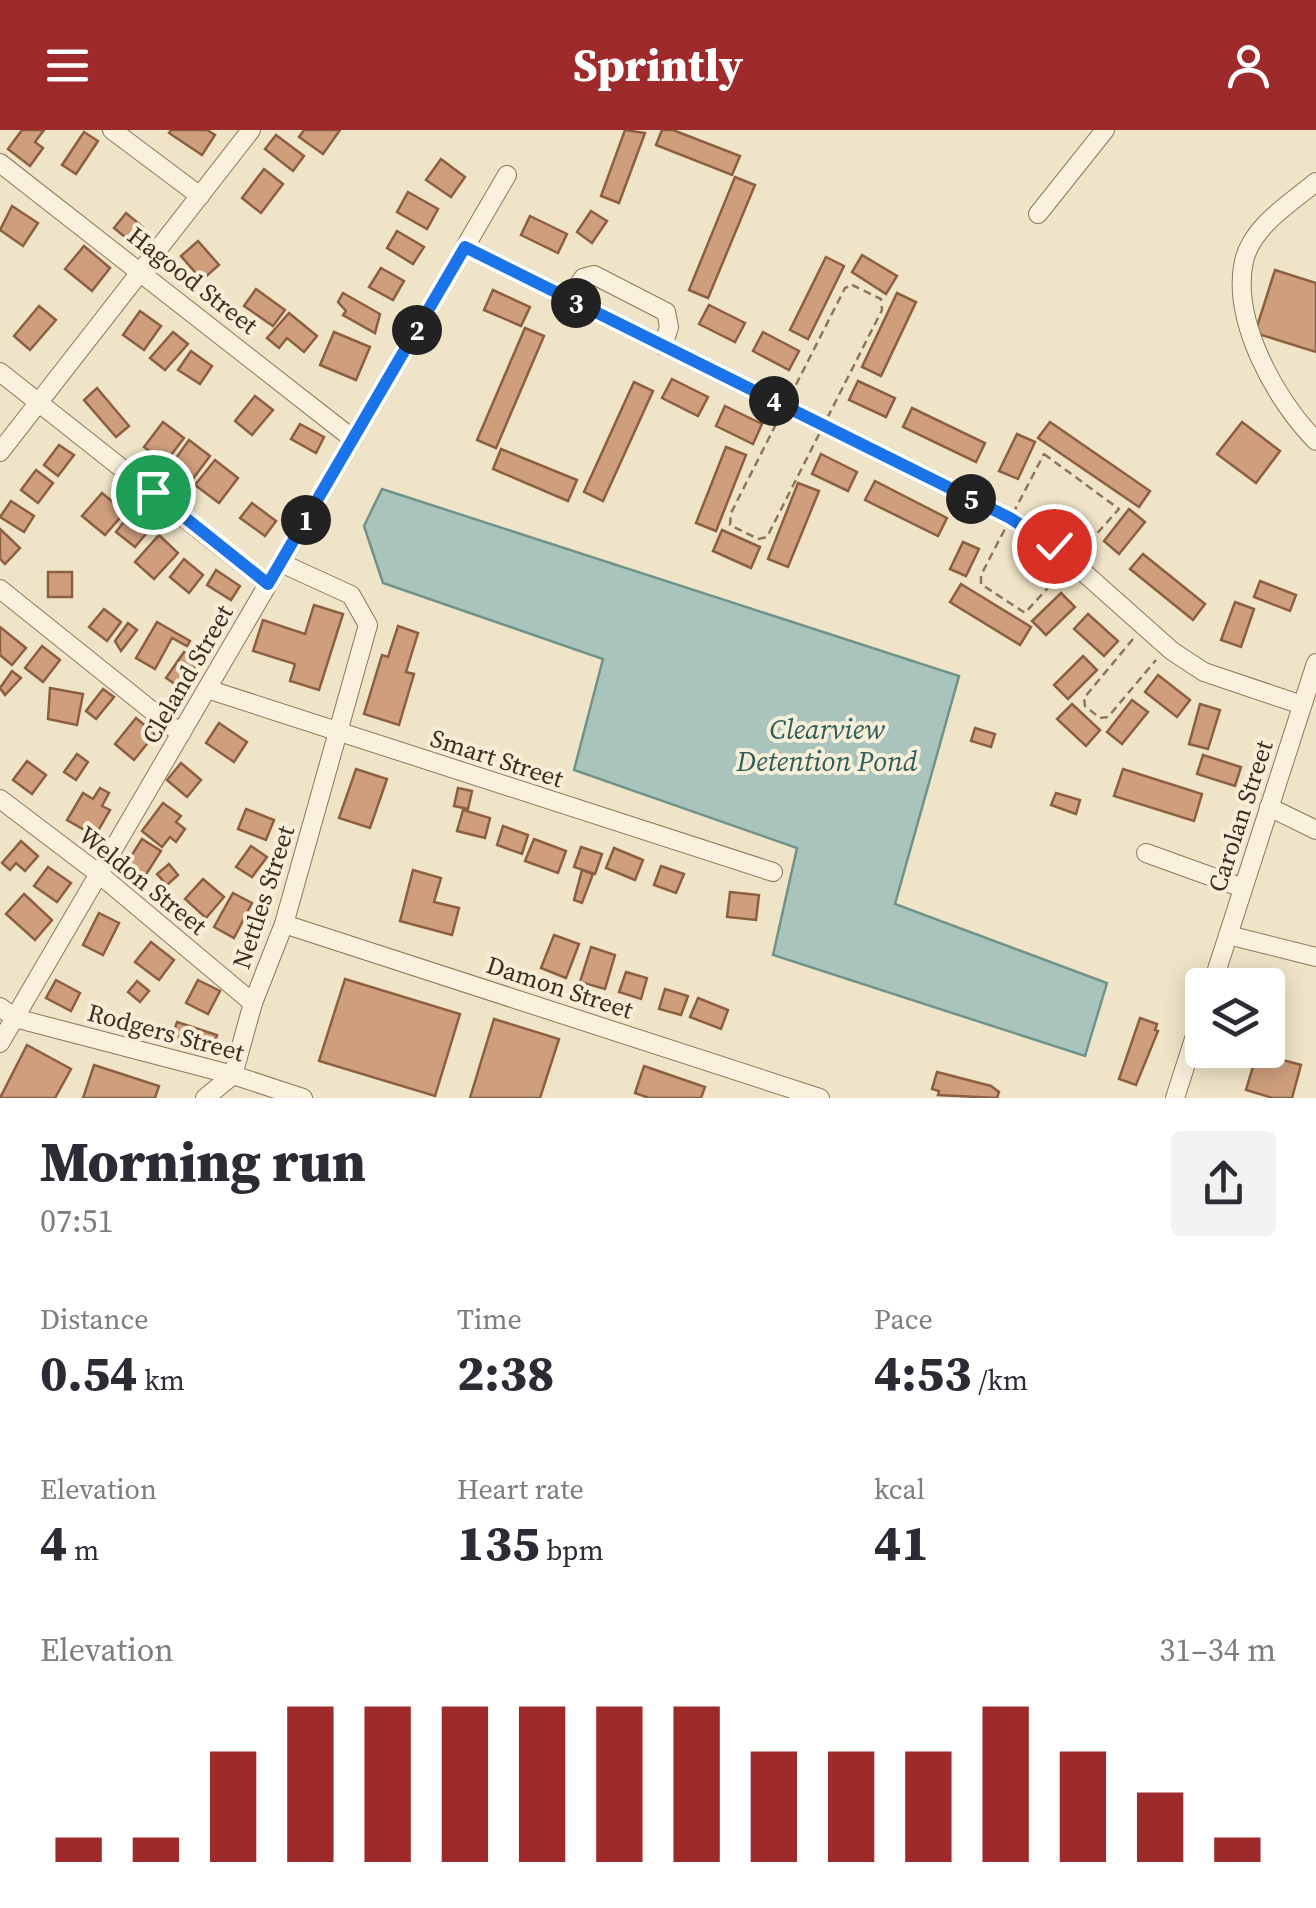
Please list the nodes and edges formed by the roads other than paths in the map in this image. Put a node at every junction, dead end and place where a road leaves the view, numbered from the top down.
1 (112, 130) edge
2 (251, 130) edge
3 (1105, 130) edge
4 (0, 163) edge
5 (507, 175) dead end
6 (1316, 182) edge
7 (200, 196) junction
8 (1038, 214) dead end
9 (465, 247) junction
10 (141, 270) junction
11 (569, 300) junction
12 (663, 346) junction
13 (0, 372) edge
14 (38, 401) junction
15 (352, 439) junction
16 (1316, 442) edge
17 (0, 452) edge
18 (281, 563) junction
19 (268, 584) junction
20 (0, 588) edge
21 (1316, 663) edge
22 (207, 689) junction
23 (1302, 705) junction
24 (180, 734) junction
25 (339, 734) junction
26 (0, 799) edge
27 (1269, 807) junction
28 (1316, 830) edge
29 (1146, 853) dead end
30 (773, 872) dead end
31 (98, 874) junction
32 (1243, 888) junction
33 (284, 924) junction
34 (1228, 935) junction
35 (1316, 958) edge
36 (1217, 968) edge
37 (254, 1003) junction
38 (7, 1013) edge
39 (0, 1043) edge
40 (1185, 1068) edge
41 (233, 1075) junction
42 (205, 1098) edge
43 (303, 1098) edge
44 (820, 1098) edge
45 (1176, 1098) edge

1 - 7 street
2 - 7 street
3 - 8 street
4 - 10 street, Hagood Street
5 - 9 street, Cleland Street
6 - 16 street
7 - 10 street
9 - 11 street
9 - 15 street, Cleland Street
10 - 14 street
10 - 15 street, Hagood Street
11 - 12 street
11 - 12 street
12 - 23 street
13 - 14 street
14 - 17 street
14 - 19 street
15 - 18 street, Cleland Street
18 - 19 street, Cleland Street
18 - 25 street, Nettles Street
19 - 22 street, Cleland Street
20 - 24 street
21 - 23 street, Carolan Street
22 - 24 street, Cleland Street
22 - 25 street, Smart Street
23 - 27 street, Carolan Street
24 - 31 street, Cleland Street
25 - 30 street, Smart Street
25 - 33 street, Nettles Street
26 - 31 street, Weldon Street
27 - 28 street
27 - 32 street, Carolan Street
29 - 32 street
31 - 37 street, Weldon Street
31 - 38 street, Cleland Street
32 - 34 street, Carolan Street
33 - 37 street, Nettles Street
33 - 44 street, Damon Street
34 - 35 street
34 - 36 street, Carolan Street
37 - 41 street, Nettles Street
38 - 39 street, Cleland Street
38 - 41 street, Rodgers Street
40 - 45 street
41 - 42 street
41 - 43 street, Rodgers Street

